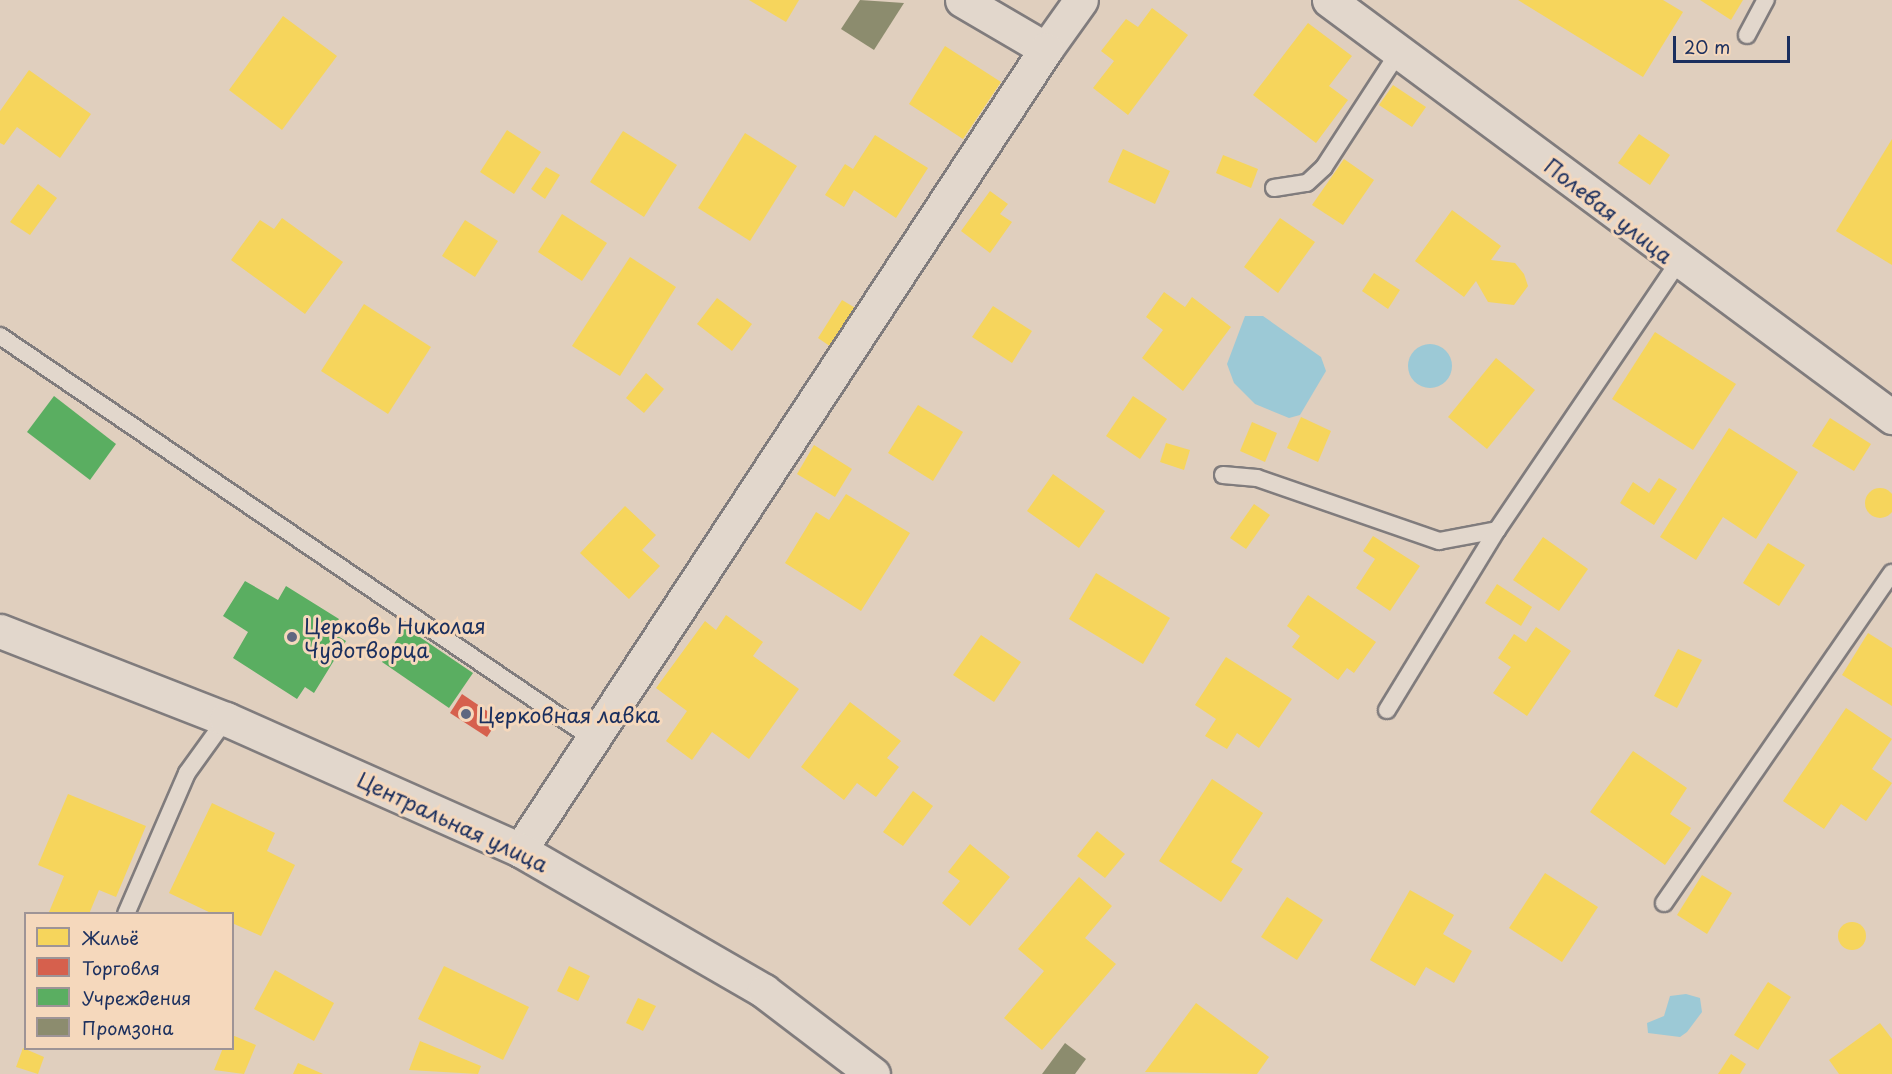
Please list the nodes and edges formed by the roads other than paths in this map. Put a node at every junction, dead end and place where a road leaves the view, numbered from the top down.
1 (962, 0) edge
2 (1081, 0) edge
3 (1329, 0) edge
4 (1766, 0) edge
5 (1747, 35) dead end
6 (1046, 50) junction
7 (1400, 50) junction
8 (1274, 188) dead end
9 (1678, 263) junction
10 (0, 336) edge
11 (1892, 417) edge
12 (1223, 475) dead end
13 (1497, 530) junction
14 (1892, 573) edge
15 (0, 631) edge
16 (1388, 710) dead end
17 (226, 719) junction
18 (590, 736) junction
19 (520, 850) junction
20 (1664, 903) dead end
21 (127, 912) edge
22 (873, 1074) edge

1 - 6 street
2 - 6 street
3 - 7 street, Полевая улица
4 - 5 lane
6 - 18 street
7 - 8 lane
7 - 9 street, Полевая улица
9 - 11 street, Полевая улица
9 - 13 lane
10 - 18 lane
12 - 13 lane
13 - 16 lane
14 - 20 lane
15 - 17 street, Центральная улица
17 - 19 street, Центральная улица
17 - 21 lane
18 - 19 street
19 - 22 street, Центральная улица

